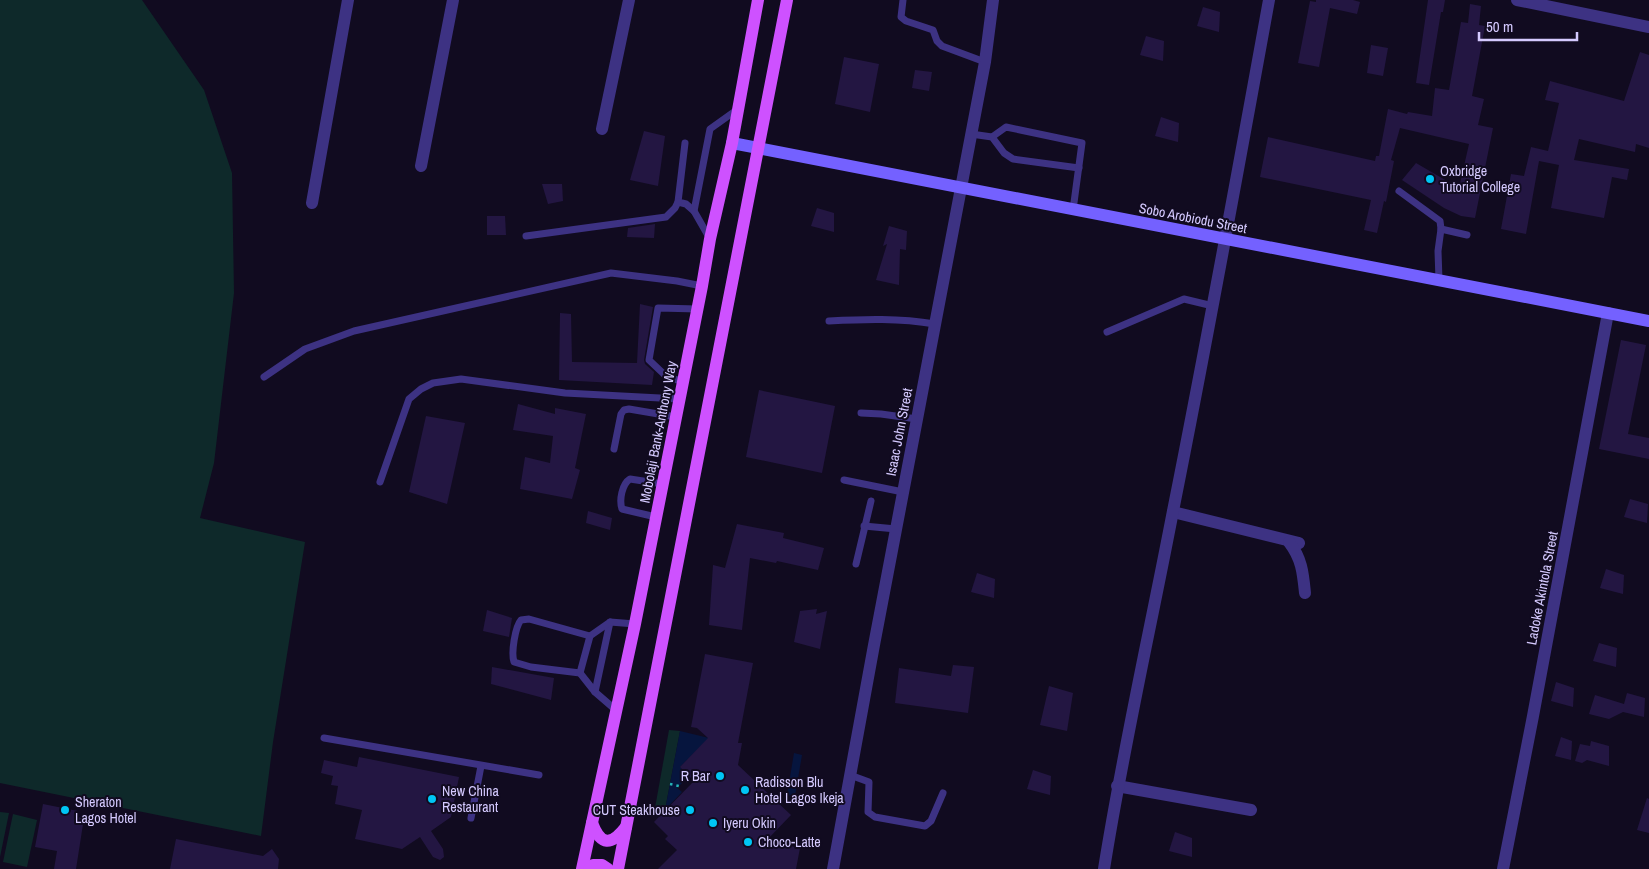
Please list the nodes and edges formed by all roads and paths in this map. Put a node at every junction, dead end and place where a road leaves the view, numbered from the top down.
1 (348, 0) edge
2 (453, 0) edge
3 (629, 0) edge
4 (758, 0) edge
5 (787, 0) edge
6 (903, 0) edge
7 (993, 0) edge
8 (1269, 0) edge
9 (1517, 0) edge
10 (1649, 27) edge
11 (985, 62) junction
12 (738, 109) junction
13 (602, 129) dead end
14 (971, 134) junction
15 (992, 137) junction
16 (732, 143) junction
17 (685, 144) dead end
18 (759, 149) junction
19 (421, 166) dead end
20 (1079, 168) junction
21 (961, 188) junction
22 (1399, 191) dead end
23 (678, 202) junction
24 (312, 203) dead end
25 (1073, 210) junction
26 (694, 211) junction
27 (1441, 230) junction
28 (526, 236) dead end
29 (1467, 236) dead end
30 (710, 239) junction
31 (1226, 239) junction
32 (1439, 280) junction
33 (702, 286) junction
34 (1213, 306) junction
35 (698, 309) junction
36 (1608, 313) junction
37 (829, 321) dead end
38 (1649, 321) edge
39 (935, 324) junction
40 (1107, 332) dead end
41 (264, 377) dead end
42 (683, 381) junction
43 (679, 400) junction
44 (861, 413) dead end
45 (676, 417) junction
46 (917, 419) junction
47 (614, 449) dead end
48 (844, 480) dead end
49 (380, 482) dead end
50 (663, 484) junction
51 (903, 492) junction
52 (871, 501) dead end
53 (1173, 512) junction
54 (656, 517) junction
55 (864, 526) junction
56 (896, 529) junction
57 (856, 564) dead end
58 (1305, 593) dead end
59 (610, 622) junction
60 (635, 624) junction
61 (590, 636) junction
62 (580, 673) junction
63 (595, 692) junction
64 (617, 711) junction
65 (324, 738) dead end
66 (481, 766) junction
67 (850, 774) junction
68 (539, 775) dead end
69 (670, 784) dead end
70 (679, 786) dead end
71 (1117, 786) junction
72 (943, 793) dead end
73 (1251, 810) dead end
74 (471, 818) dead end
75 (592, 823) junction
76 (626, 827) junction
77 (582, 869) edge
78 (589, 869) edge
79 (608, 869) edge
80 (618, 869) edge
81 (833, 869) edge
82 (1104, 869) edge
83 (1502, 869) edge

1 - 24 street
2 - 19 street
3 - 13 street
4 - 12 main road, Mobolaji Bank-Anthony Way
5 - 18 main road
6 - 11 lane
7 - 11 street, Isaac John Street
8 - 31 street
9 - 10 street
11 - 14 street, Isaac John Street
12 - 16 main road, Mobolaji Bank-Anthony Way
12 - 26 lane
14 - 15 lane
14 - 21 street, Isaac John Street
15 - 20 lane
15 - 20 lane
16 - 18 street, Sobo Arobiodu Street
16 - 30 main road, Mobolaji Bank-Anthony Way
17 - 23 lane
18 - 21 street, Sobo Arobiodu Street
18 - 76 main road
20 - 25 lane
21 - 25 street, Sobo Arobiodu Street
21 - 39 street, Isaac John Street
22 - 27 lane
23 - 26 lane
23 - 28 lane
25 - 31 street, Sobo Arobiodu Street
26 - 30 lane
27 - 29 lane
27 - 32 lane
30 - 33 main road, Mobolaji Bank-Anthony Way
31 - 32 street, Sobo Arobiodu Street
31 - 34 street
32 - 36 street, Sobo Arobiodu Street
33 - 35 main road, Mobolaji Bank-Anthony Way
33 - 41 lane
34 - 40 lane
34 - 53 street
35 - 42 main road, Mobolaji Bank-Anthony Way
35 - 42 lane
36 - 38 street, Sobo Arobiodu Street
36 - 83 street, Ladoke Akintola Street
37 - 39 lane
39 - 46 street, Isaac John Street
42 - 43 main road, Mobolaji Bank-Anthony Way
43 - 45 main road, Mobolaji Bank-Anthony Way
43 - 49 lane
44 - 46 lane
45 - 47 lane
45 - 50 main road, Mobolaji Bank-Anthony Way
46 - 51 street, Isaac John Street
48 - 51 lane
50 - 54 main road, Mobolaji Bank-Anthony Way
50 - 54 lane
51 - 56 street, Isaac John Street
52 - 55 lane
53 - 58 street
53 - 71 street
54 - 60 main road, Mobolaji Bank-Anthony Way
55 - 56 lane
55 - 57 lane
56 - 67 street, Isaac John Street
59 - 60 lane
59 - 61 lane
59 - 63 lane
60 - 64 main road, Mobolaji Bank-Anthony Way
61 - 62 lane
61 - 62 lane
62 - 63 lane
63 - 64 lane
64 - 75 main road, Mobolaji Bank-Anthony Way
65 - 66 lane
66 - 68 lane
66 - 74 lane
67 - 72 lane
67 - 81 street, Isaac John Street
69 - 70 path
71 - 73 street
71 - 82 street
75 - 76 main road
75 - 77 main road, Mobolaji Bank-Anthony Way
76 - 80 main road
78 - 79 main road

